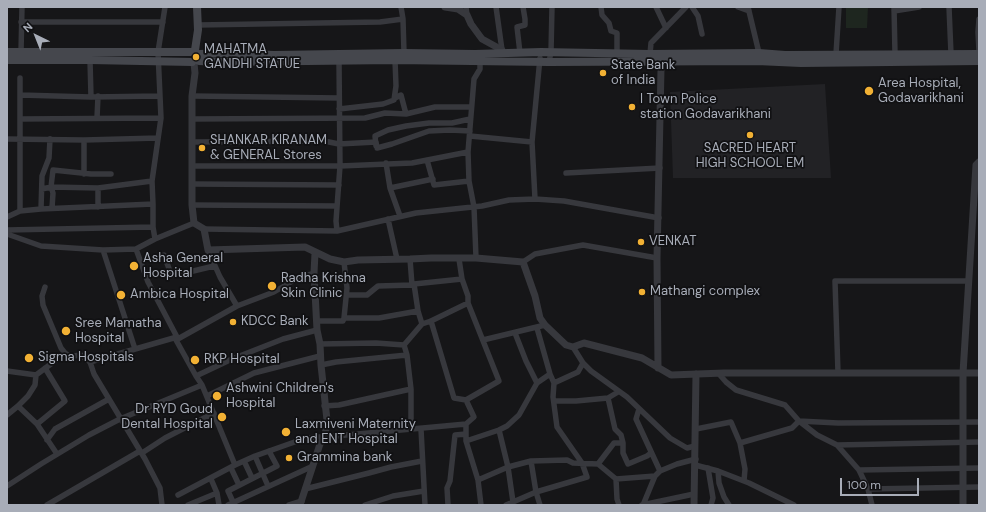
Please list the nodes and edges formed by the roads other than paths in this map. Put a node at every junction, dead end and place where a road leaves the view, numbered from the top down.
1 (22, 7) edge
2 (165, 7) edge
3 (197, 7) edge
4 (401, 7) edge
5 (445, 7) edge
6 (466, 7) edge
7 (496, 7) edge
8 (523, 7) edge
9 (552, 7) edge
10 (601, 7) edge
11 (656, 7) edge
12 (686, 7) edge
13 (692, 7) edge
14 (738, 7) edge
15 (839, 7) edge
16 (919, 7) edge
17 (949, 7) edge
18 (748, 9) edge
19 (894, 9) edge
20 (466, 15) junction
21 (403, 19) junction
22 (979, 19) edge
23 (22, 22) junction
24 (163, 22) junction
25 (198, 25) junction
26 (666, 28) junction
27 (702, 34) dead end
28 (502, 51) junction
29 (7, 52) edge
30 (20, 52) junction
31 (139, 52) junction
32 (158, 52) junction
33 (404, 52) junction
34 (541, 52) junction
35 (551, 52) junction
36 (979, 52) edge
37 (520, 53) junction
38 (759, 53) junction
39 (617, 54) junction
40 (836, 54) junction
41 (895, 54) junction
42 (951, 54) junction
43 (652, 56) junction
44 (195, 57) junction
45 (663, 57) junction
46 (681, 57) junction
47 (793, 59) junction
48 (7, 60) edge
49 (90, 60) junction
50 (394, 60) junction
51 (138, 61) junction
52 (480, 61) junction
53 (540, 61) junction
54 (979, 61) edge
55 (158, 62) junction
56 (339, 62) junction
57 (549, 62) junction
58 (20, 78) dead end
59 (20, 95) junction
60 (160, 96) junction
61 (192, 96) junction
62 (94, 97) junction
63 (339, 98) junction
64 (395, 98) junction
65 (471, 107) junction
66 (339, 109) junction
67 (406, 114) junction
68 (97, 118) junction
69 (161, 118) junction
70 (339, 118) junction
71 (20, 119) junction
72 (192, 119) junction
73 (470, 119) junction
74 (470, 134) junction
75 (158, 138) junction
76 (7, 139) edge
77 (20, 139) junction
78 (50, 139) junction
79 (84, 140) junction
80 (192, 142) junction
81 (532, 142) junction
82 (339, 144) junction
83 (376, 145) junction
84 (468, 152) junction
85 (427, 160) junction
86 (979, 162) edge
87 (386, 163) junction
88 (192, 166) junction
89 (340, 166) junction
90 (660, 168) junction
91 (566, 173) dead end
92 (84, 174) junction
93 (111, 174) dead end
94 (433, 179) junction
95 (469, 181) junction
96 (152, 182) junction
97 (192, 184) junction
98 (339, 185) junction
99 (51, 187) junction
100 (98, 188) junction
101 (390, 188) junction
102 (42, 189) junction
103 (535, 198) junction
104 (153, 204) junction
105 (192, 205) junction
106 (337, 206) junction
107 (474, 206) junction
108 (98, 207) junction
109 (41, 208) junction
110 (52, 208) junction
111 (20, 212) junction
112 (400, 216) junction
113 (7, 217) edge
114 (388, 218) junction
115 (658, 218) junction
116 (194, 223) junction
117 (152, 227) junction
118 (204, 228) junction
119 (7, 230) edge
120 (337, 231) junction
121 (7, 234) edge
122 (155, 238) junction
123 (103, 250) junction
124 (136, 250) junction
125 (208, 250) junction
126 (315, 252) junction
127 (164, 255) dead end
128 (476, 258) junction
129 (657, 258) junction
130 (397, 259) junction
131 (459, 259) junction
132 (410, 260) junction
133 (344, 262) junction
134 (523, 262) junction
135 (214, 266) junction
136 (314, 273) junction
137 (462, 279) junction
138 (969, 281) junction
139 (413, 285) junction
140 (45, 287) dead end
141 (346, 295) junction
142 (468, 303) junction
143 (237, 306) junction
144 (418, 311) junction
145 (344, 318) junction
146 (318, 321) junction
147 (431, 321) junction
148 (422, 324) junction
149 (545, 325) junction
150 (537, 328) junction
151 (317, 330) junction
152 (515, 333) junction
153 (176, 339) junction
154 (483, 340) junction
155 (320, 344) junction
156 (404, 345) junction
157 (573, 347) junction
158 (135, 349) junction
159 (407, 355) junction
160 (320, 356) junction
161 (71, 357) junction
162 (90, 362) junction
163 (583, 362) junction
164 (321, 365) junction
165 (45, 368) junction
166 (658, 368) junction
167 (7, 371) edge
168 (838, 373) junction
169 (963, 373) junction
170 (979, 373) edge
171 (550, 374) junction
172 (696, 374) junction
173 (718, 374) junction
174 (36, 375) junction
175 (196, 376) junction
176 (537, 383) junction
177 (554, 383) junction
178 (202, 385) junction
179 (411, 389) junction
180 (618, 392) junction
181 (207, 396) junction
182 (608, 398) junction
183 (109, 399) junction
184 (466, 400) junction
185 (554, 401) junction
186 (18, 406) junction
187 (324, 406) junction
188 (639, 409) junction
189 (214, 413) junction
190 (7, 415) edge
191 (120, 419) junction
192 (799, 421) junction
193 (963, 422) junction
194 (979, 422) edge
195 (37, 424) junction
196 (466, 424) junction
197 (411, 428) junction
198 (421, 428) junction
199 (696, 428) junction
200 (499, 430) junction
201 (466, 434) junction
202 (325, 437) junction
203 (47, 440) junction
204 (466, 441) junction
205 (963, 442) junction
206 (979, 442) edge
207 (740, 443) junction
208 (623, 444) junction
209 (837, 445) junction
210 (695, 446) junction
211 (141, 452) junction
212 (269, 452) junction
213 (651, 453) junction
214 (56, 454) junction
215 (255, 456) junction
216 (244, 461) junction
217 (422, 461) junction
218 (531, 461) junction
219 (695, 462) junction
220 (582, 463) junction
221 (598, 464) junction
222 (313, 466) junction
223 (233, 467) junction
224 (508, 467) junction
225 (708, 468) junction
226 (979, 468) edge
227 (962, 469) junction
228 (718, 470) junction
229 (859, 470) junction
230 (660, 471) junction
231 (261, 473) junction
232 (655, 476) junction
233 (252, 478) junction
234 (211, 479) junction
235 (616, 479) junction
236 (478, 480) junction
237 (744, 482) junction
238 (239, 485) junction
239 (7, 486) edge
240 (268, 486) junction
241 (963, 487) junction
242 (979, 487) edge
243 (305, 489) junction
244 (868, 489) junction
245 (424, 491) junction
246 (536, 492) junction
247 (217, 493) junction
248 (694, 494) junction
249 (178, 495) dead end
250 (513, 502) junction
251 (301, 503) edge
252 (230, 504) edge
253 (47, 505) edge
254 (162, 505) edge
255 (188, 505) edge
256 (219, 505) edge
257 (289, 505) edge
258 (365, 505) edge
259 (425, 505) edge
260 (448, 505) edge
261 (481, 505) edge
262 (506, 505) edge
263 (540, 505) edge
264 (619, 505) edge
265 (643, 505) edge
266 (694, 505) edge
267 (711, 505) edge
268 (729, 505) edge
269 (794, 505) edge
270 (872, 505) edge
271 (963, 505) edge

1 - 23 street
2 - 24 street
3 - 25 main road
4 - 21 street
5 - 20 street
6 - 20 street
7 - 28 street
8 - 37 street
9 - 35 street
10 - 39 street
11 - 26 street
12 - 26 street
13 - 27 street
14 - 18 street
15 - 40 street
16 - 19 street
17 - 42 street
18 - 38 street
19 - 41 street
20 - 28 street
21 - 25 street
21 - 33 street
22 - 36 street
23 - 24 street
23 - 30 street
24 - 32 street
25 - 44 main road
26 - 43 street
28 - 33 main road
28 - 37 main road
29 - 30 main road
30 - 31 main road
31 - 32 main road
31 - 51 main road
32 - 44 main road
32 - 55 street
33 - 44 main road
34 - 35 main road
34 - 37 main road
34 - 53 street
35 - 39 main road
35 - 57 street
36 - 42 main road
38 - 46 main road
38 - 47 main road
39 - 43 main road
40 - 41 main road
40 - 47 main road
41 - 42 main road
43 - 45 main road
43 - 57 main road
44 - 55 main road
44 - 56 main road
44 - 61 street
45 - 46 main road
45 - 90 street
46 - 47 main road
47 - 54 main road
48 - 49 main road
49 - 51 main road
49 - 62 street
50 - 52 main road
50 - 56 main road
50 - 64 street
51 - 55 main road
52 - 53 main road
52 - 65 street
53 - 57 main road
53 - 81 street
55 - 60 street
56 - 63 street
58 - 59 street
59 - 62 street
59 - 71 street
60 - 62 street
60 - 69 street
61 - 63 street
61 - 72 street
62 - 68 street
63 - 66 street
64 - 66 street
64 - 67 street
65 - 67 street
65 - 73 street
66 - 70 street
67 - 70 street
68 - 69 street
68 - 71 street
69 - 75 street
70 - 72 street
70 - 82 street
71 - 77 street
72 - 80 street
73 - 74 street
73 - 83 street
74 - 81 street
74 - 83 street
74 - 84 street
75 - 79 street
75 - 96 street
76 - 77 street
77 - 78 street
77 - 111 street
78 - 79 street
78 - 102 street
79 - 92 street
80 - 82 street
80 - 88 street
81 - 103 street
82 - 83 street
82 - 89 street
84 - 85 street
84 - 95 street
85 - 87 street
85 - 94 street
86 - 138 street
87 - 89 street
87 - 101 street
88 - 89 street
88 - 97 street
89 - 98 street
90 - 91 street
90 - 115 street
92 - 93 street
92 - 99 street
94 - 95 street
94 - 101 street
95 - 107 street
96 - 100 street
96 - 104 street
97 - 98 street
97 - 105 street
98 - 106 street
99 - 100 street
99 - 102 street
99 - 110 street
100 - 108 street
101 - 112 street
102 - 109 street
103 - 107 street
103 - 115 street
104 - 108 street
104 - 117 street
105 - 106 street
105 - 116 street
106 - 120 street
107 - 112 street
107 - 128 street
108 - 110 street
109 - 110 street
109 - 111 street
111 - 113 street
112 - 114 street
114 - 120 street
114 - 130 street
115 - 129 street
116 - 118 street
116 - 122 street
117 - 119 street
117 - 122 street
118 - 120 street
118 - 125 street
121 - 123 street
122 - 124 street
123 - 124 street
123 - 158 street
124 - 153 street
125 - 126 street
125 - 135 street
126 - 133 street
126 - 136 street
127 - 135 street
128 - 131 street
128 - 134 street
129 - 134 street
129 - 166 street
130 - 132 street
130 - 133 street
131 - 132 street
131 - 137 street
132 - 139 street
133 - 141 street
134 - 149 street
135 - 143 street
136 - 143 street
136 - 146 street
137 - 139 street
137 - 142 street
138 - 168 street
138 - 169 street
139 - 141 street
139 - 144 street
140 - 161 street
141 - 145 street
142 - 147 street
142 - 154 street
143 - 153 street
144 - 145 street
144 - 148 street
145 - 146 street
146 - 151 street
147 - 148 street
147 - 184 street
148 - 156 street
149 - 150 street
149 - 157 street
150 - 152 street
150 - 171 street
151 - 155 street
151 - 175 street
152 - 154 street
152 - 176 street
153 - 158 street
153 - 175 street
154 - 184 street
155 - 156 street
155 - 160 street
156 - 159 street
157 - 163 street
157 - 166 street
158 - 162 street
159 - 164 street
159 - 179 street
160 - 164 street
160 - 181 street
161 - 162 street
161 - 165 street
162 - 183 street
163 - 177 street
163 - 180 street
164 - 187 street
165 - 174 street
165 - 195 street
166 - 172 street
167 - 174 street
168 - 169 street
168 - 173 street
169 - 170 street
169 - 193 street
171 - 176 street
171 - 177 street
172 - 173 street
172 - 199 street
173 - 192 street
174 - 186 street
175 - 178 street
176 - 200 street
177 - 185 street
178 - 181 street
178 - 191 street
179 - 187 street
179 - 197 street
180 - 182 street
180 - 188 street
181 - 189 street
182 - 185 street
182 - 208 street
183 - 191 street
183 - 203 street
184 - 196 street
185 - 220 street
186 - 190 street
186 - 195 street
187 - 202 street
188 - 210 street
188 - 213 street
189 - 211 street
189 - 223 street
191 - 211 street
191 - 214 street
192 - 193 street
192 - 207 street
192 - 209 street
193 - 194 street
193 - 205 street
195 - 203 street
196 - 198 street
196 - 201 street
197 - 198 street
197 - 202 street
198 - 217 street
199 - 207 street
199 - 210 street
200 - 204 street
200 - 224 street
201 - 204 street
201 - 260 street
202 - 212 street
202 - 222 street
203 - 214 street
204 - 236 street
205 - 206 street
205 - 209 street
205 - 227 street
207 - 237 street
208 - 213 street
208 - 221 street
209 - 229 street
210 - 219 street
211 - 253 street
211 - 254 street
212 - 215 street
212 - 231 street
213 - 230 street
214 - 239 street
215 - 216 street
215 - 231 street
216 - 223 street
216 - 233 street
217 - 243 street
217 - 245 street
218 - 220 street
218 - 224 street
218 - 246 street
219 - 225 street
219 - 230 street
219 - 248 street
220 - 221 street
220 - 246 street
221 - 235 street
222 - 240 street
222 - 243 street
223 - 234 street
223 - 238 street
224 - 236 street
224 - 250 street
225 - 228 street
225 - 267 street
226 - 227 street
227 - 229 street
227 - 241 street
228 - 237 street
228 - 268 street
229 - 244 street
230 - 232 street
231 - 233 street
231 - 240 street
232 - 235 street
232 - 265 street
233 - 238 street
234 - 247 street
234 - 249 street
235 - 264 street
236 - 261 street
237 - 269 street
238 - 252 street
240 - 252 street
241 - 242 street
241 - 244 street
241 - 271 street
243 - 251 street
244 - 270 street
245 - 258 street
245 - 259 street
246 - 250 street
246 - 263 street
247 - 255 street
247 - 256 street
248 - 265 street
248 - 266 street
250 - 262 street
251 - 257 street

